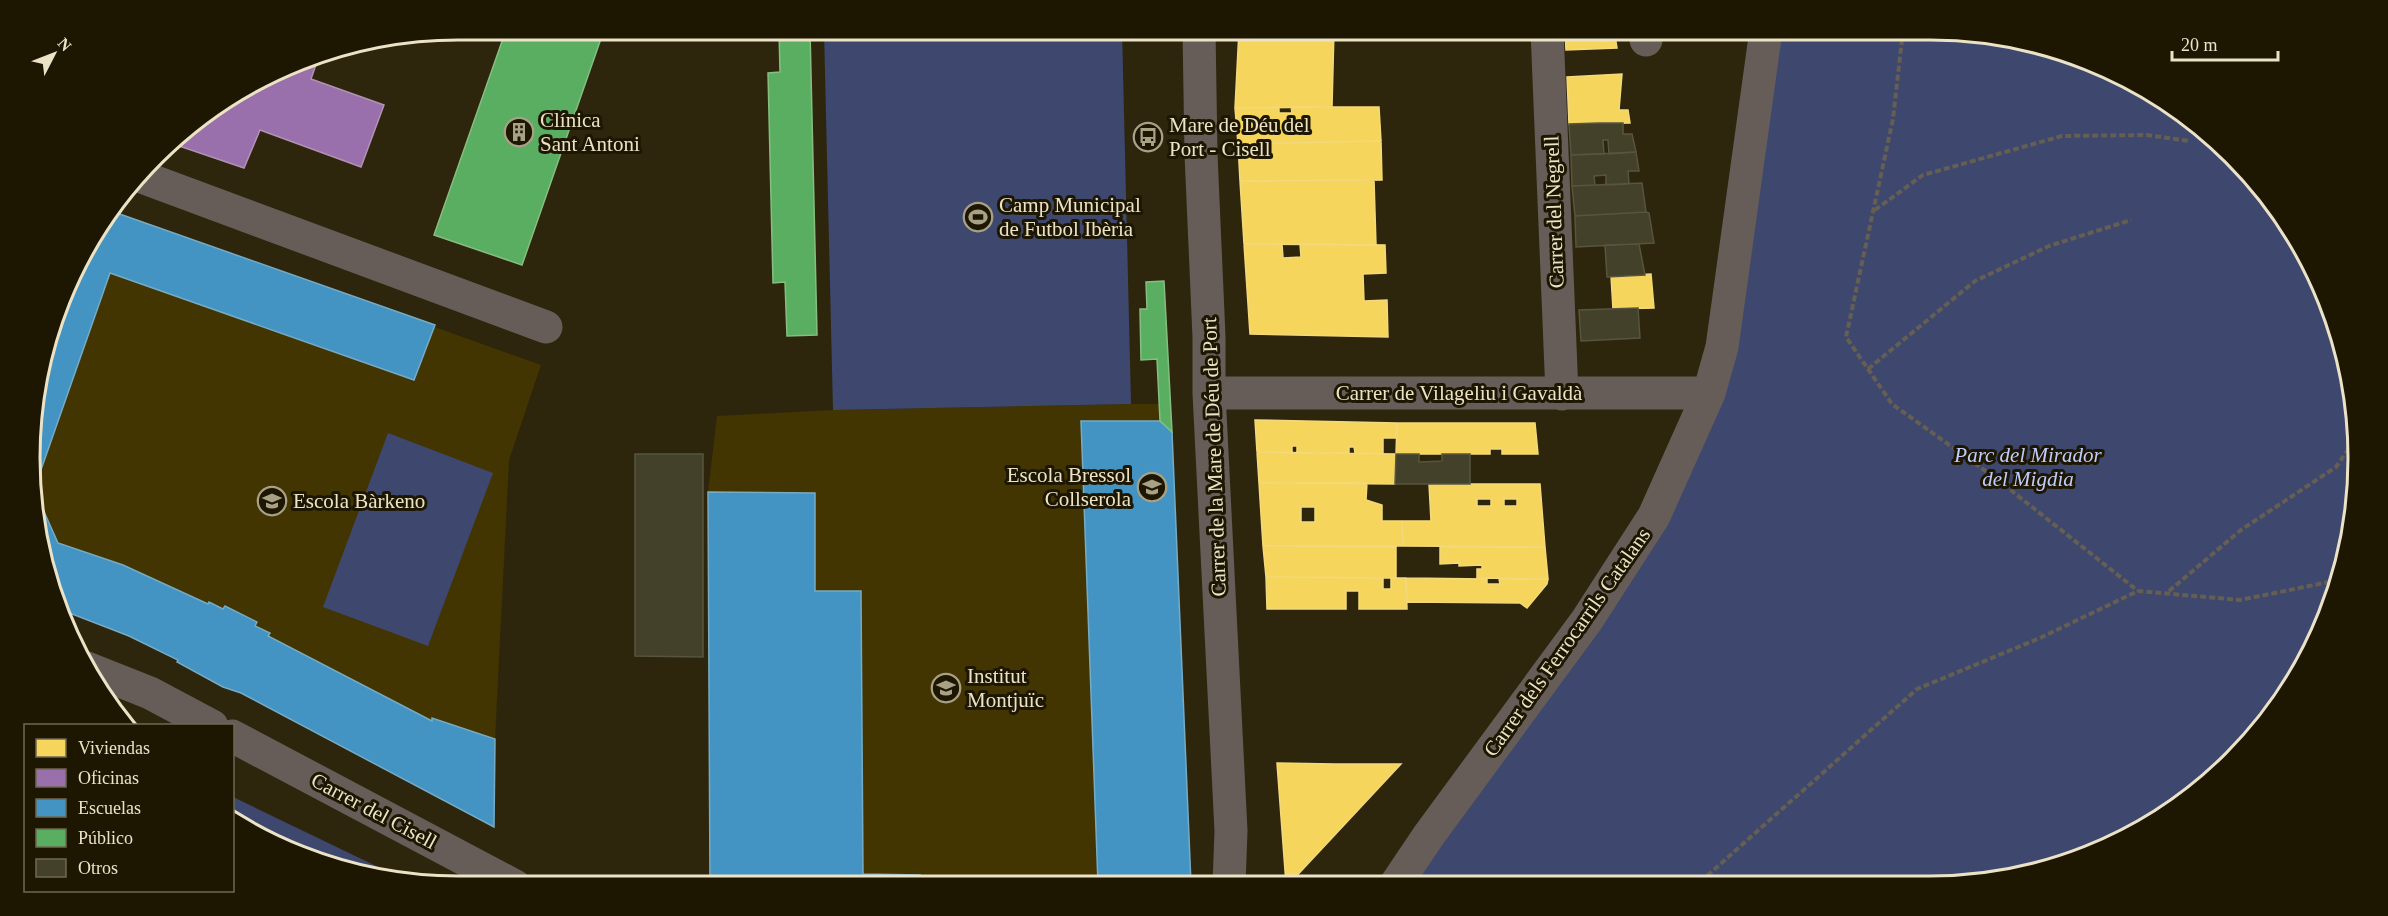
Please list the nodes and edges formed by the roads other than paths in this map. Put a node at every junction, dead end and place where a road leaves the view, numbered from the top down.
1 (1199, 40) edge
2 (1546, 40) edge
3 (1765, 40) edge
4 (148, 179) edge
5 (546, 327) dead end
6 (1209, 393) junction
7 (1709, 393) junction
8 (1562, 394) junction
9 (100, 673) edge
10 (208, 724) edge
11 (234, 737) edge
12 (495, 876) edge
13 (1229, 876) edge
14 (1401, 876) edge

1 - 6 street, Carrer de la Mare de Déu de Port
2 - 8 street, Carrer del Negrell
3 - 7 street, Carrer dels Ferrocarrils Catalans
4 - 5 street
6 - 8 street, Carrer de Vilageliu i Gavaldà
6 - 13 street, Carrer de la Mare de Déu de Port
7 - 8 street, Carrer de Vilageliu i Gavaldà
7 - 14 street, Carrer dels Ferrocarrils Catalans
9 - 10 street
11 - 12 street, Carrer del Cisell

